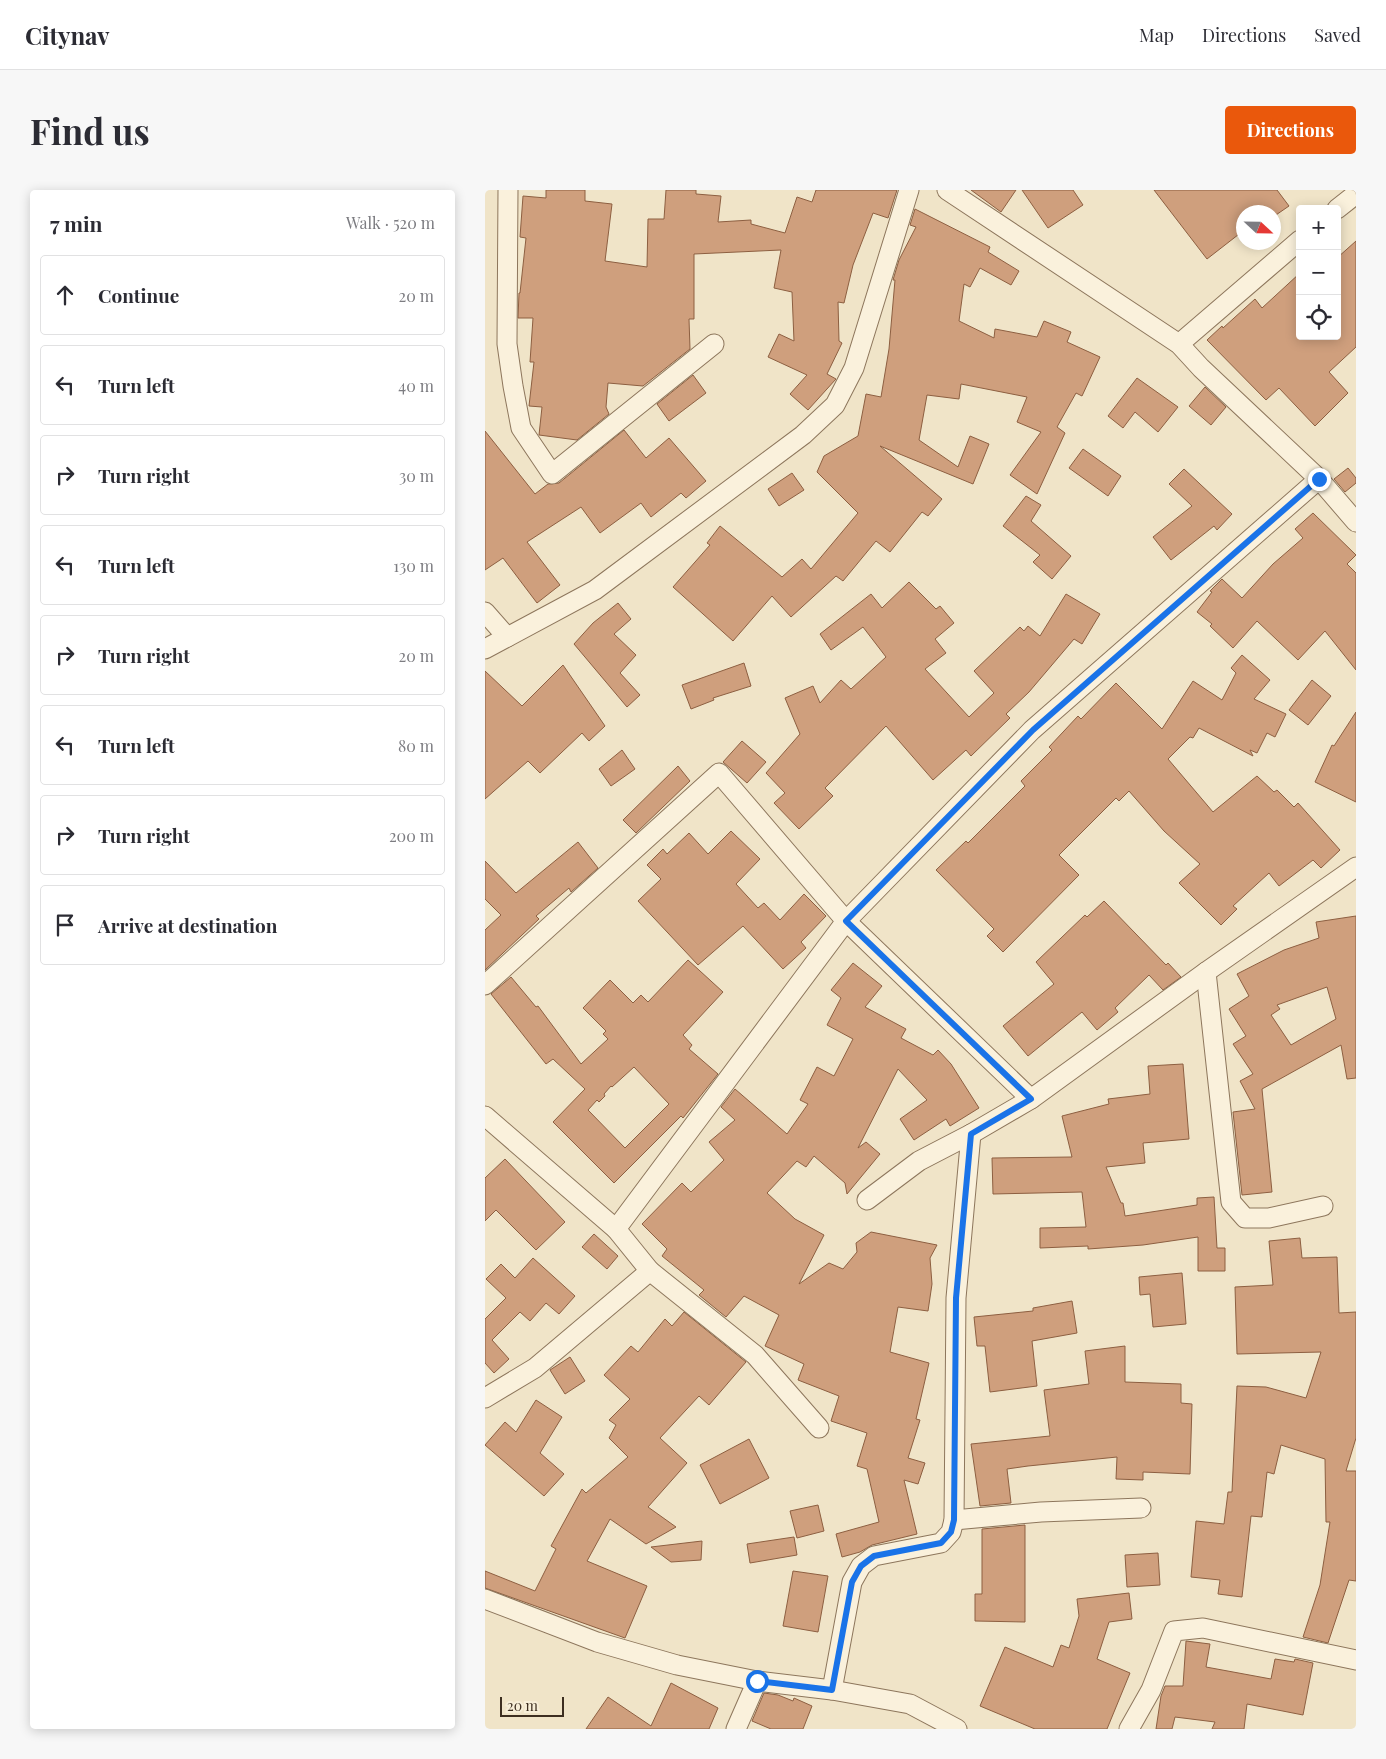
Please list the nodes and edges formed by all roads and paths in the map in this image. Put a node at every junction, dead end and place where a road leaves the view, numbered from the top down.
1 (508, 190) edge
2 (909, 190) edge
3 (947, 190) edge
4 (1356, 194) edge
5 (1341, 206) edge
6 (1296, 243) edge
7 (714, 344) dead end
8 (1179, 344) junction
9 (1319, 479) junction
10 (1356, 522) edge
11 (485, 612) edge
12 (507, 637) junction
13 (485, 649) edge
14 (1356, 867) edge
15 (846, 921) junction
16 (1206, 972) junction
17 (485, 984) edge
18 (1031, 1099) junction
19 (485, 1116) edge
20 (971, 1134) junction
21 (867, 1200) dead end
22 (1323, 1206) dead end
23 (615, 1229) junction
24 (650, 1271) junction
25 (485, 1398) edge
26 (819, 1428) dead end
27 (1141, 1508) dead end
28 (954, 1520) junction
29 (485, 1599) edge
30 (1356, 1660) edge
31 (757, 1681) junction
32 (832, 1690) junction
33 (735, 1729) edge
34 (957, 1729) edge
35 (1129, 1729) edge

1 - 7 street
2 - 12 street
3 - 8 street
4 - 5 street
6 - 8 street
8 - 9 street
9 - 10 street
9 - 15 street
11 - 12 street
12 - 13 street
14 - 16 street
15 - 17 street
15 - 18 street
15 - 23 street
16 - 18 street
16 - 22 street
18 - 20 street
19 - 23 street
20 - 21 street
20 - 28 street
23 - 24 street
24 - 25 street
24 - 26 street
27 - 28 street
28 - 32 street
29 - 31 street
30 - 35 street
31 - 32 street
31 - 33 street
32 - 34 street

